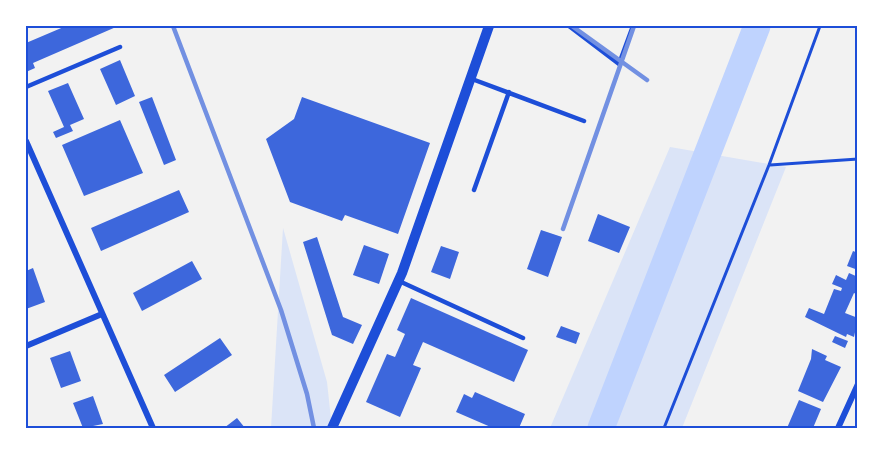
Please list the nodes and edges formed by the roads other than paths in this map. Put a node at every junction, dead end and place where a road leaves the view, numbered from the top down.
1 (489, 26) edge
2 (569, 26) edge
3 (633, 26) edge
4 (120, 47) dead end
5 (470, 78) junction
6 (26, 87) edge
7 (509, 92) junction
8 (584, 121) dead end
9 (26, 141) edge
10 (474, 190) dead end
11 (399, 281) junction
12 (102, 314) junction
13 (523, 338) dead end
14 (26, 346) edge
15 (858, 384) edge
16 (153, 429) edge
17 (332, 429) edge
18 (838, 429) edge

1 - 5 street
2 - 3 lane
4 - 6 lane
5 - 7 lane
5 - 11 street
7 - 8 lane
7 - 10 lane
9 - 12 street
11 - 13 lane
11 - 17 street
12 - 14 street
12 - 16 street
15 - 18 street

